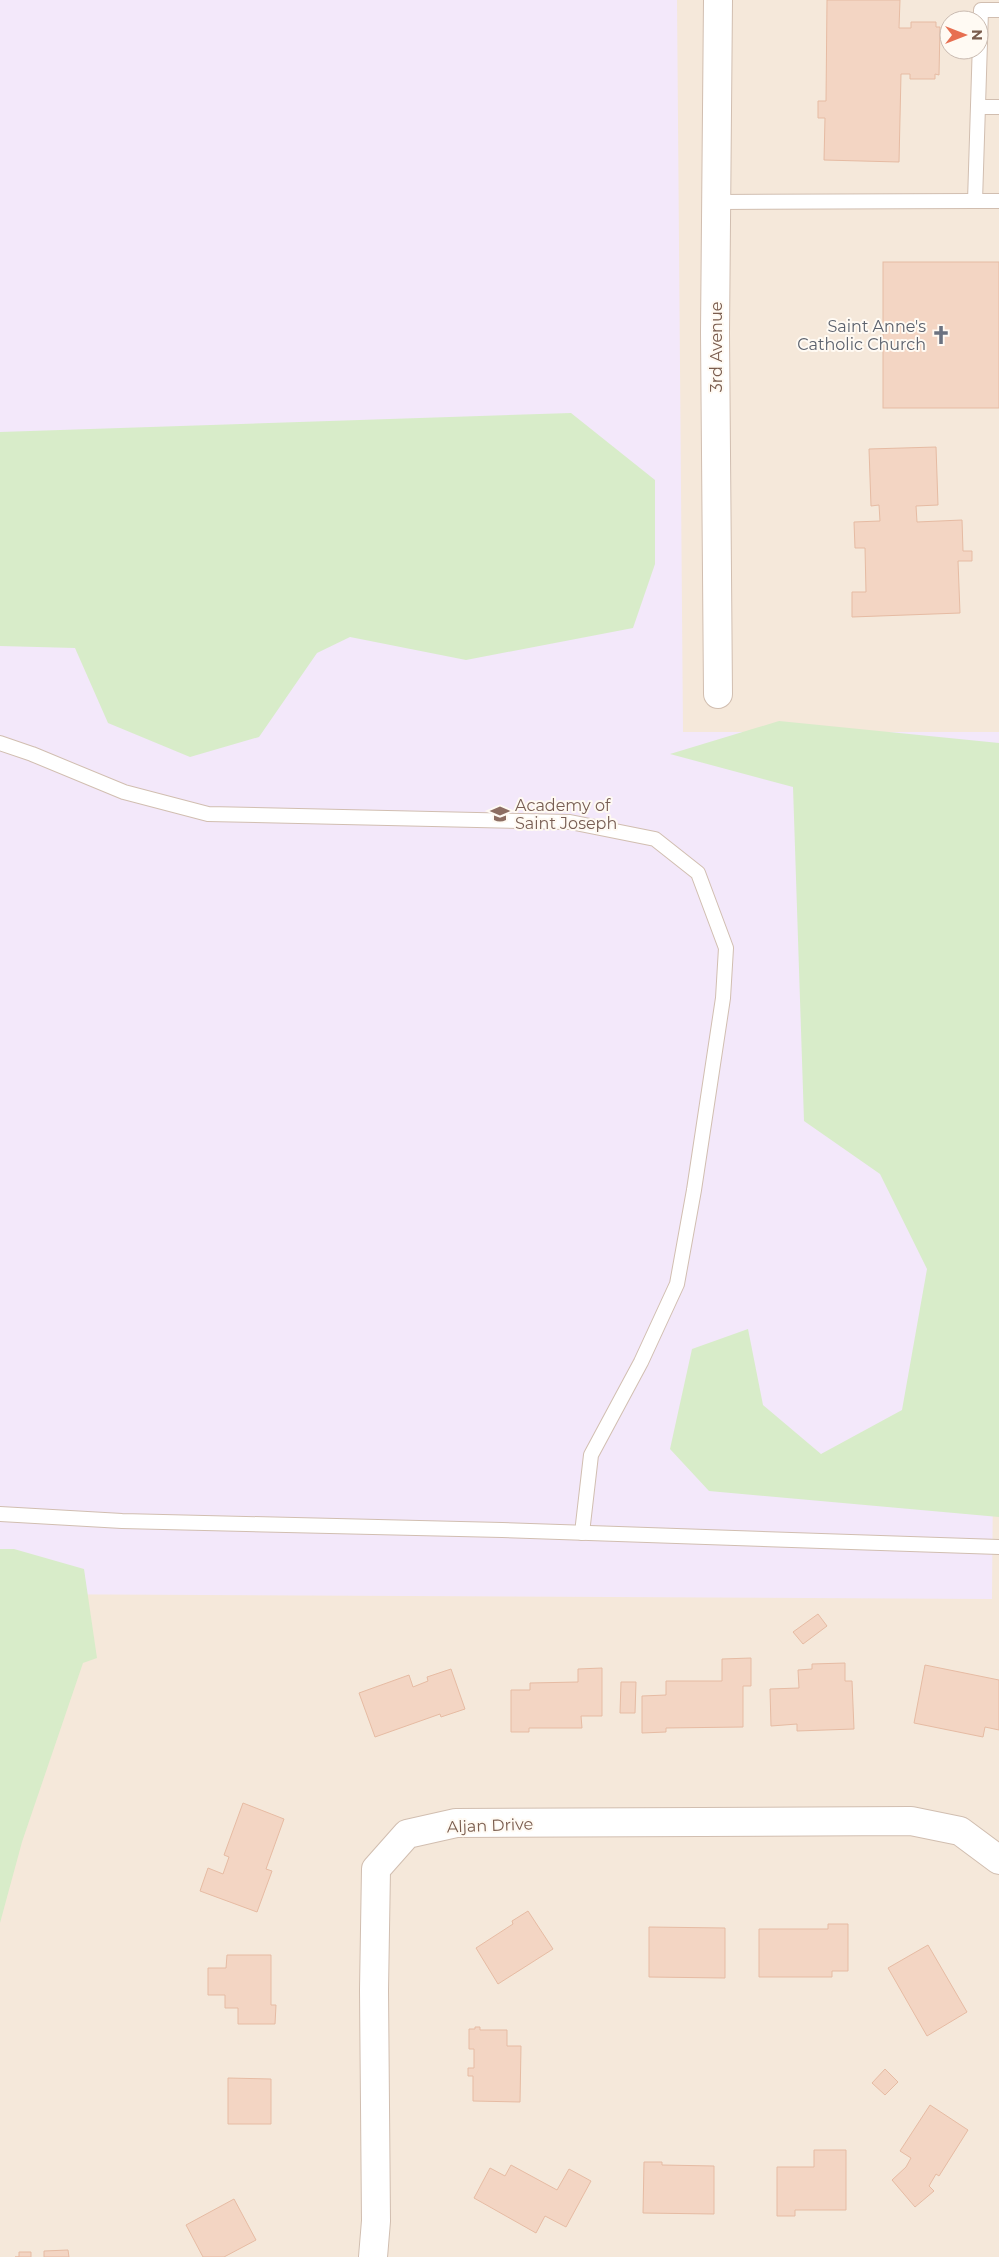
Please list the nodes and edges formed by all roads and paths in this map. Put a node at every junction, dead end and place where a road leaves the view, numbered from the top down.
1 (718, 0) edge
2 (999, 10) edge
3 (978, 107) junction
4 (999, 107) edge
5 (975, 201) junction
6 (999, 201) edge
7 (716, 202) junction
8 (718, 694) dead end
9 (0, 743) edge
10 (0, 1514) edge
11 (582, 1533) junction
12 (999, 1547) edge
13 (999, 1860) edge
14 (373, 2257) edge

1 - 7 street, 3rd Avenue
2 - 3 lane
3 - 4 lane
3 - 5 lane
5 - 6 lane
5 - 7 lane
7 - 8 street, 3rd Avenue
9 - 11 lane
10 - 11 lane
11 - 12 lane
13 - 14 street, Aljan Drive

